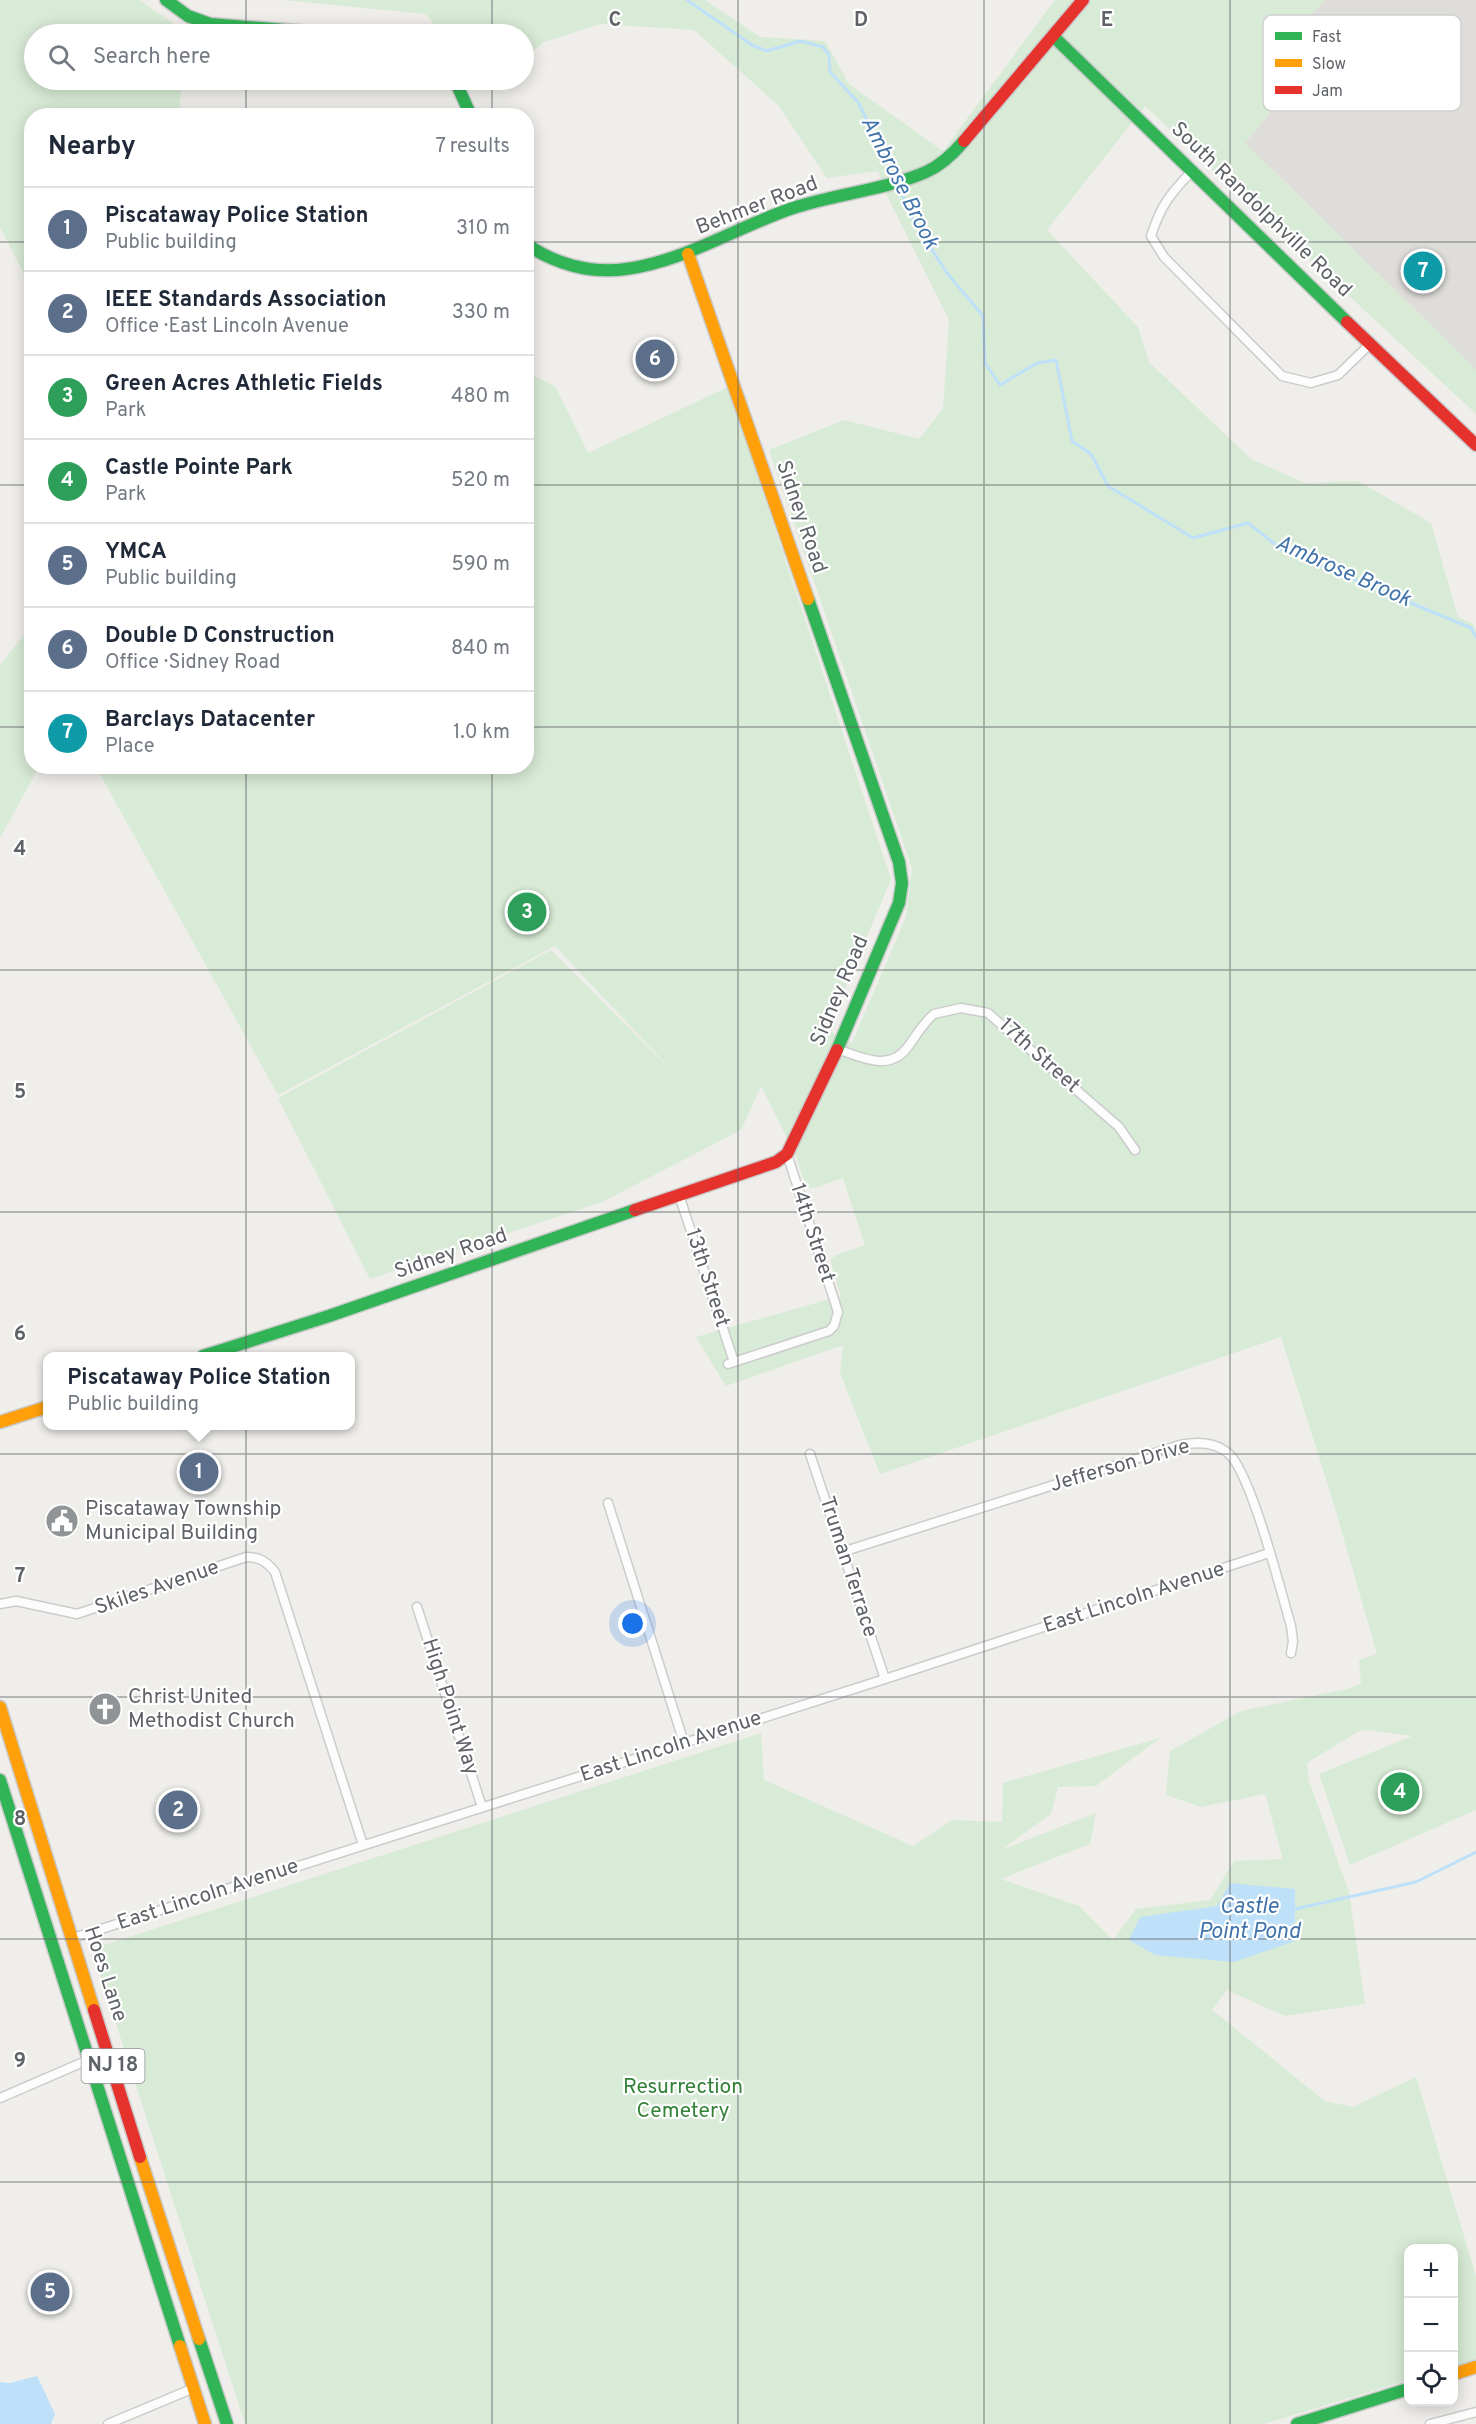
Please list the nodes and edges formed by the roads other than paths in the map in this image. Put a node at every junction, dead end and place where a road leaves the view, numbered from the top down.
1 (166, 0) edge
2 (1083, 0) edge
3 (210, 24) edge
4 (1053, 36) junction
5 (459, 90) edge
6 (467, 108) edge
7 (1193, 171) junction
8 (534, 249) edge
9 (688, 254) junction
10 (1369, 345) junction
11 (1476, 445) edge
12 (837, 1049) junction
13 (1135, 1150) dead end
14 (787, 1154) junction
15 (679, 1196) junction
16 (216, 1352) edge
17 (731, 1363) joint
18 (43, 1409) edge
19 (0, 1422) edge
20 (810, 1454) dead end
21 (608, 1503) dead end
22 (842, 1552) junction
23 (1269, 1553) junction
24 (0, 1604) edge
25 (417, 1607) dead end
26 (1291, 1653) dead end
27 (885, 1679) junction
28 (0, 1707) edge
29 (684, 1743) junction
30 (0, 1780) edge
31 (482, 1807) junction
32 (363, 1845) junction
33 (73, 1938) junction
34 (88, 2060) junction
35 (0, 2098) edge
36 (1476, 2367) edge
37 (1458, 2373) edge
38 (194, 2388) junction
39 (1404, 2390) edge
40 (1476, 2412) edge
41 (108, 2424) edge
42 (205, 2424) edge
43 (227, 2424) edge
44 (1297, 2424) edge
45 (1430, 2424) edge

1 - 3 main road
2 - 4 main road
4 - 7 main road, South Randolphville Road
4 - 9 main road, Behmer Road
5 - 6 main road
7 - 10 main road, South Randolphville Road
7 - 10 street
8 - 9 main road, Behmer Road
9 - 12 main road, Sidney Road
10 - 11 main road, South Randolphville Road
12 - 13 street, 17th Street
12 - 14 main road, Sidney Road
14 - 15 main road, Sidney Road
14 - 17 street, 14th Street
15 - 16 main road, Sidney Road
15 - 17 street, 13th Street
18 - 19 main road
20 - 22 street, Truman Terrace
21 - 29 street
22 - 23 street, Jefferson Drive
22 - 27 street, Truman Terrace
23 - 26 street, Jefferson Drive
23 - 27 street, East Lincoln Avenue
24 - 32 street, Skiles Avenue
25 - 31 street, High Point Way
27 - 29 street, East Lincoln Avenue
28 - 33 main road, Hoes Lane / NJ 18
29 - 31 street, East Lincoln Avenue
30 - 34 main road, Hoes Lane / NJ 18
31 - 32 street, East Lincoln Avenue
32 - 33 street, East Lincoln Avenue
33 - 43 main road, Hoes Lane / NJ 18
34 - 35 street
34 - 38 main road, Hoes Lane / NJ 18
36 - 37 main road
38 - 41 street
38 - 42 main road, Hoes Lane / NJ 18
39 - 44 main road
40 - 45 street

